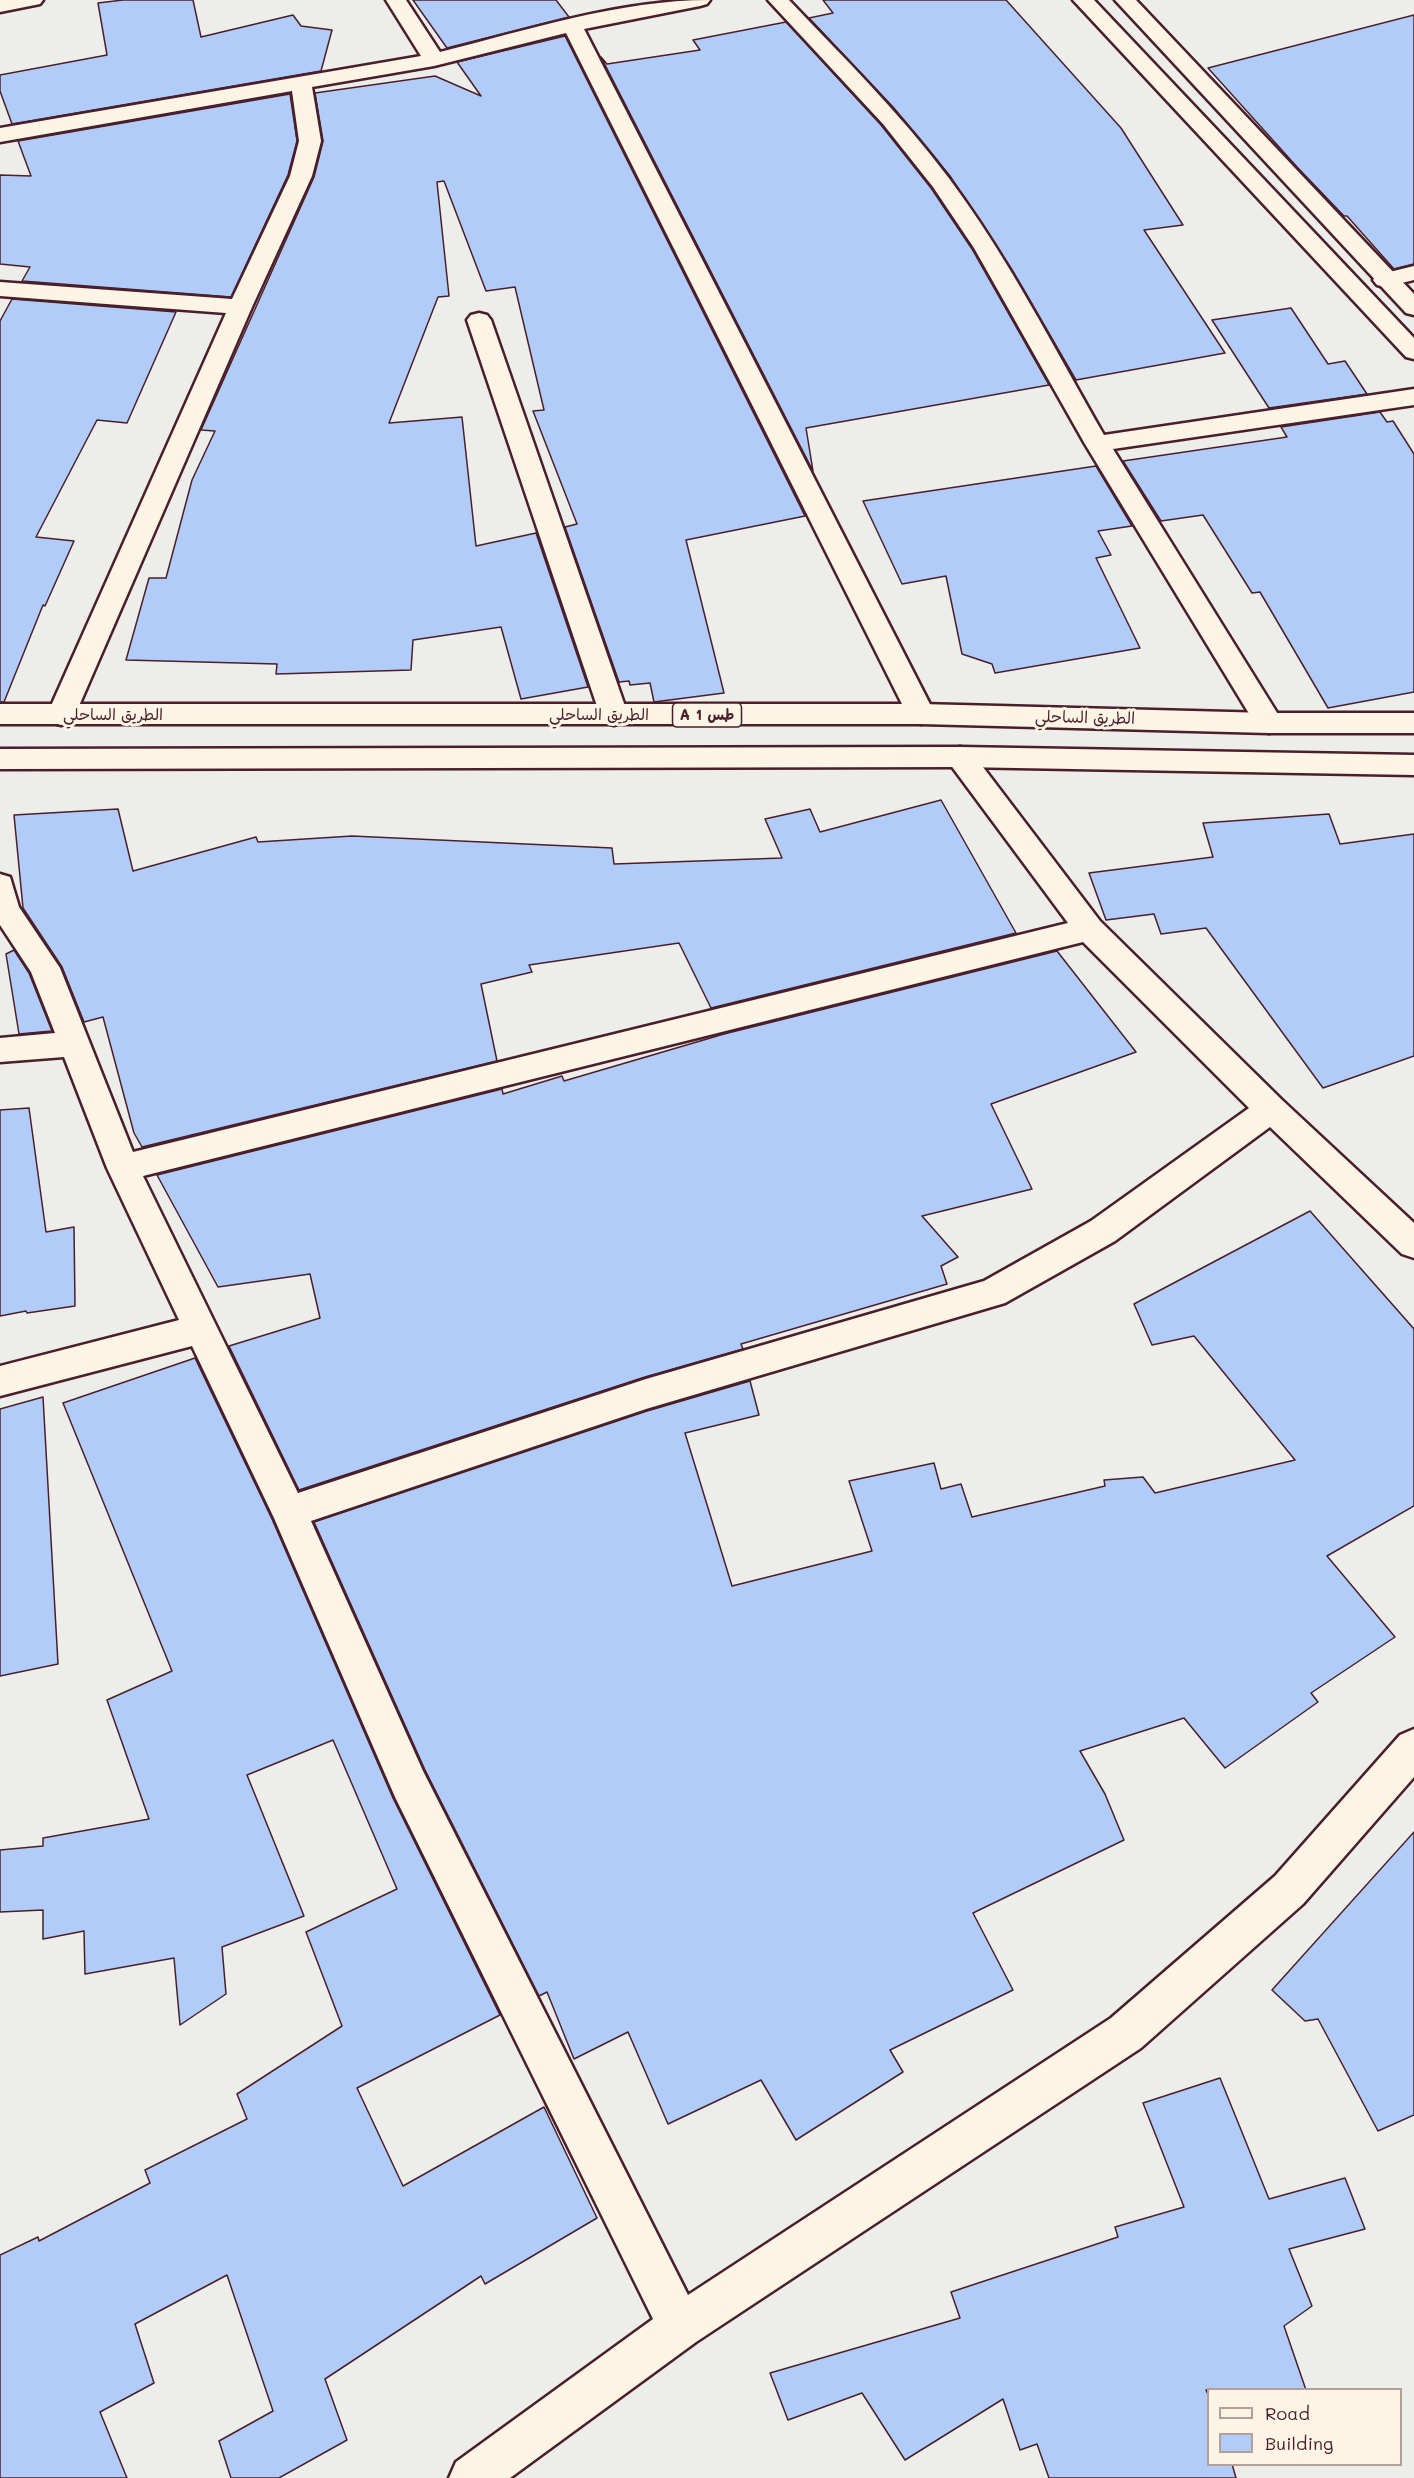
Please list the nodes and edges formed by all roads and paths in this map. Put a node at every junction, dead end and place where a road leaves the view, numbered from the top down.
1 (33, 0) edge
2 (396, 0) edge
3 (700, 0) edge
4 (778, 0) edge
5 (1083, 0) edge
6 (1125, 0) edge
7 (0, 6) edge
8 (572, 24) junction
9 (434, 60) junction
10 (301, 82) junction
11 (0, 135) edge
12 (1414, 273) edge
13 (1385, 280) junction
14 (0, 289) edge
15 (240, 308) junction
16 (1414, 308) edge
17 (479, 320) dead end
18 (1414, 352) edge
19 (1414, 397) edge
20 (1097, 444) junction
21 (0, 714) edge
22 (921, 714) junction
23 (61, 715) junction
24 (614, 715) junction
25 (1269, 723) junction
26 (1414, 723) edge
27 (960, 757) junction
28 (0, 759) edge
29 (1414, 765) edge
30 (0, 885) edge
31 (1089, 930) junction
32 (75, 1044) junction
33 (0, 1050) edge
34 (1271, 1109) junction
35 (123, 1168) junction
36 (1414, 1244) edge
37 (200, 1329) junction
38 (0, 1381) edge
39 (289, 1512) junction
40 (1414, 1748) edge
41 (680, 2326) junction
42 (472, 2478) edge

1 - 7 main road
2 - 9 main road
3 - 8 main road
4 - 20 main road
5 - 18 main road
6 - 13 main road
8 - 9 main road
8 - 22 main road
9 - 10 main road
10 - 11 main road
10 - 15 main road
12 - 13 main road
13 - 16 main road
14 - 15 main road
15 - 23 main road
17 - 24 main road
19 - 20 main road
20 - 25 main road
21 - 23 main road, الطريق الساحلي / A 1 طس
22 - 24 main road, الطريق الساحلي / A 1 طس
22 - 25 main road, الطريق الساحلي / A 1 طس
23 - 24 main road, الطريق الساحلي / A 1 طس
25 - 26 main road, الطريق الساحلي / A 1 طس
27 - 28 main road
27 - 29 main road
27 - 31 main road
30 - 32 main road
31 - 34 main road
31 - 35 main road
32 - 33 main road
32 - 35 main road
34 - 36 main road
34 - 39 main road
35 - 37 main road
37 - 38 main road
37 - 39 main road
39 - 41 main road
40 - 41 main road
41 - 42 main road

